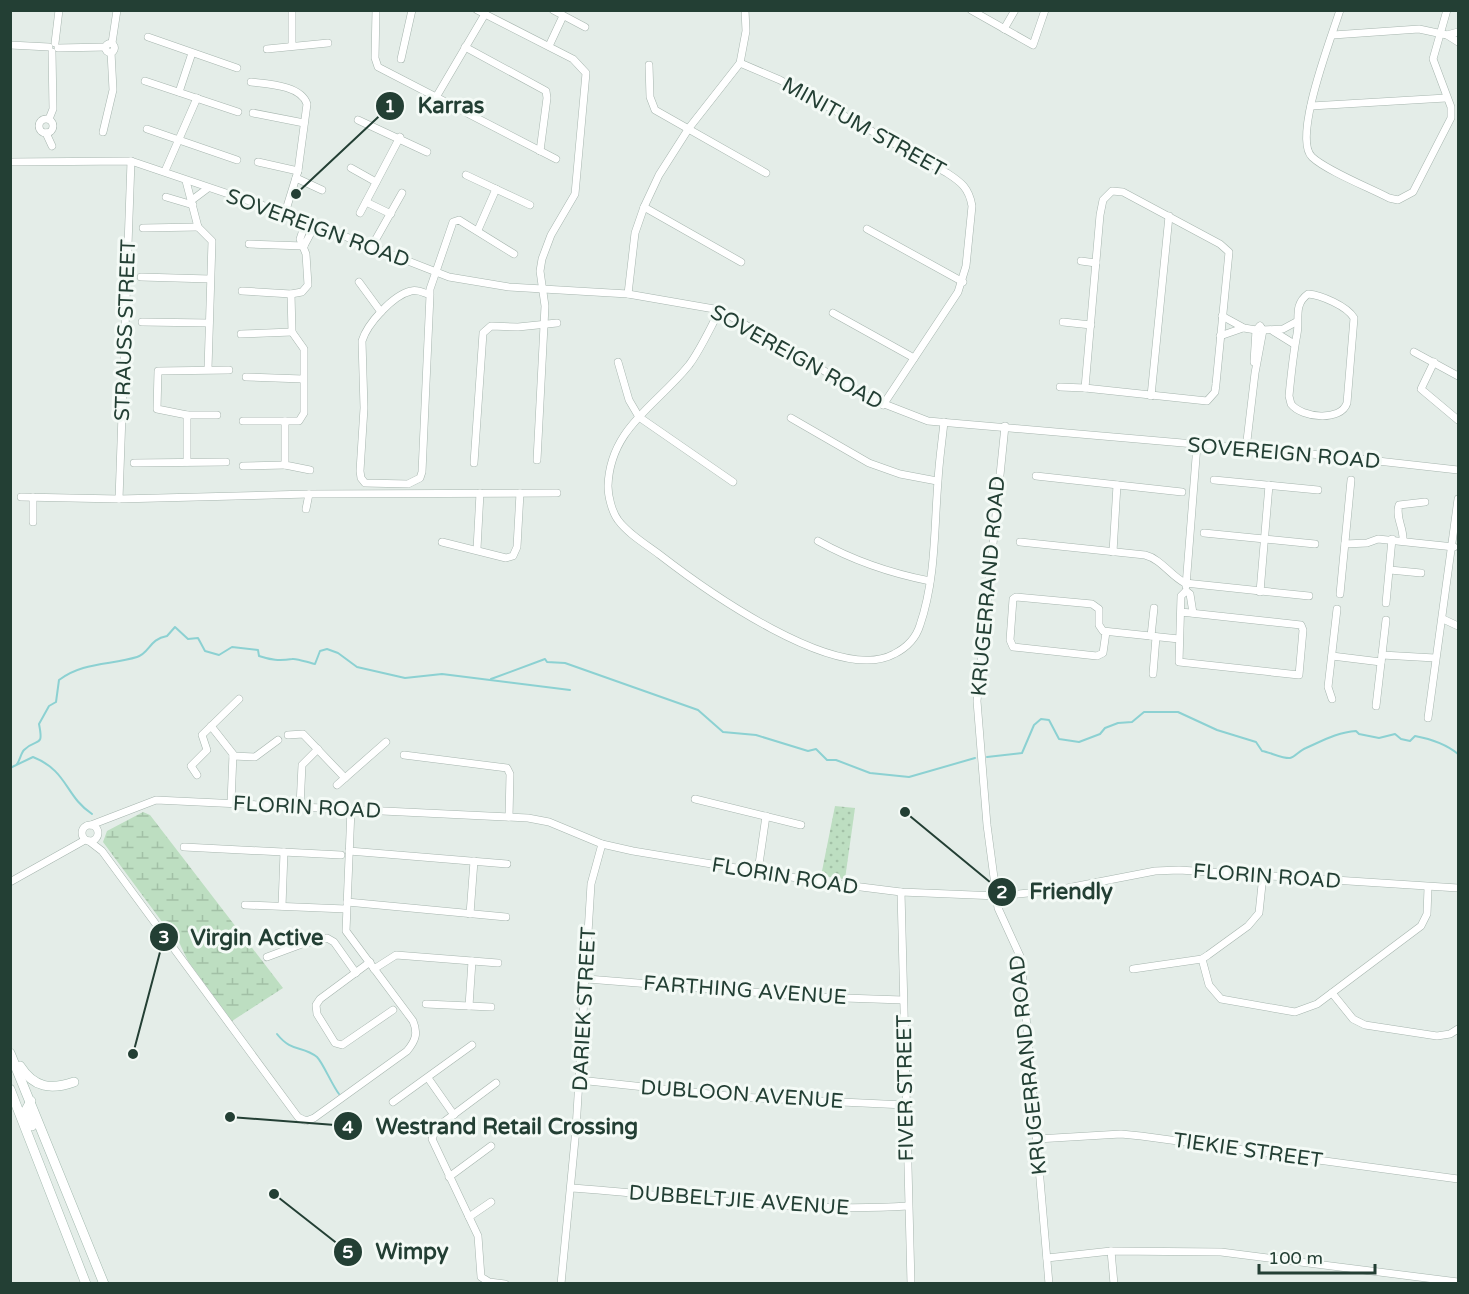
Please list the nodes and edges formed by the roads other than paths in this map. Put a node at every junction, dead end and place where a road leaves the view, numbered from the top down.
1 (59, 10) edge
2 (117, 10) edge
3 (292, 10) edge
4 (376, 10) edge
5 (412, 10) edge
6 (554, 10) edge
7 (745, 10) edge
8 (1015, 10) edge
9 (1045, 10) edge
10 (1340, 10) edge
11 (1447, 10) edge
12 (481, 12) edge
13 (975, 12) edge
14 (563, 16) junction
15 (585, 27) dead end
16 (1004, 29) junction
17 (1458, 32) edge
18 (1333, 34) junction
19 (1443, 34) junction
20 (148, 36) dead end
21 (1458, 42) edge
22 (328, 43) dead end
23 (10, 45) edge
24 (292, 45) junction
25 (465, 46) junction
26 (549, 46) junction
27 (54, 47) junction
28 (109, 48) junction
29 (267, 49) dead end
30 (192, 53) junction
31 (401, 59) dead end
32 (740, 63) junction
33 (649, 65) dead end
34 (237, 68) dead end
35 (145, 81) dead end
36 (251, 82) dead end
37 (179, 92) junction
38 (197, 98) junction
39 (1446, 98) junction
40 (435, 99) junction
41 (1311, 106) junction
42 (238, 112) dead end
43 (253, 113) dead end
44 (358, 120) dead end
45 (304, 123) junction
46 (689, 128) junction
47 (147, 129) dead end
48 (103, 132) dead end
49 (400, 138) junction
50 (178, 140) junction
51 (52, 146) dead end
52 (540, 151) junction
53 (428, 152) dead end
54 (556, 159) dead end
55 (131, 160) junction
56 (237, 160) dead end
57 (10, 162) edge
58 (258, 162) dead end
59 (351, 168) dead end
60 (165, 171) junction
61 (766, 173) dead end
62 (297, 174) junction
63 (466, 175) dead end
64 (186, 181) junction
65 (376, 182) junction
66 (208, 188) junction
67 (496, 189) junction
68 (322, 190) dead end
69 (402, 193) dead end
70 (166, 197) dead end
71 (193, 202) junction
72 (366, 202) junction
73 (530, 205) dead end
74 (644, 207) junction
75 (285, 213) junction
76 (360, 213) dead end
77 (391, 214) junction
78 (1169, 216) junction
79 (306, 221) junction
80 (315, 225) junction
81 (198, 227) junction
82 (143, 228) dead end
83 (867, 229) dead end
84 (478, 230) junction
85 (249, 244) dead end
86 (304, 246) junction
87 (372, 246) junction
88 (514, 254) dead end
89 (1081, 261) dead end
90 (741, 262) dead end
91 (1096, 263) junction
92 (435, 271) junction
93 (141, 277) dead end
94 (210, 279) junction
95 (359, 282) dead end
96 (963, 282) junction
97 (542, 288) junction
98 (242, 291) dead end
99 (291, 294) junction
100 (628, 294) junction
101 (430, 295) junction
102 (720, 310) junction
103 (381, 312) junction
104 (833, 313) dead end
105 (1222, 316) junction
106 (142, 322) dead end
107 (1063, 322) dead end
108 (1296, 322) junction
109 (544, 323) junction
110 (557, 323) dead end
111 (209, 324) junction
112 (1090, 325) junction
113 (1244, 328) junction
114 (1263, 330) junction
115 (292, 332) junction
116 (241, 334) dead end
117 (1220, 336) junction
118 (1294, 344) junction
119 (1414, 352) dead end
120 (914, 358) junction
121 (1434, 362) junction
122 (618, 363) dead end
123 (208, 369) junction
124 (229, 370) dead end
125 (1458, 376) edge
126 (246, 377) dead end
127 (303, 379) junction
128 (1060, 387) dead end
129 (1085, 388) junction
130 (1151, 396) junction
131 (883, 405) junction
132 (187, 415) junction
133 (217, 415) dead end
134 (639, 417) junction
135 (791, 418) dead end
136 (1458, 420) edge
137 (243, 421) dead end
138 (285, 421) junction
139 (944, 422) junction
140 (1005, 426) junction
141 (1197, 445) junction
142 (1246, 449) junction
143 (537, 460) dead end
144 (187, 462) junction
145 (226, 462) dead end
146 (135, 463) dead end
147 (474, 463) dead end
148 (285, 465) junction
149 (243, 466) dead end
150 (310, 470) dead end
151 (1458, 470) edge
152 (1036, 476) dead end
153 (1214, 480) dead end
154 (1351, 480) dead end
155 (938, 481) junction
156 (733, 482) dead end
157 (1117, 485) junction
158 (1269, 485) junction
159 (1318, 489) dead end
160 (1182, 492) dead end
161 (520, 493) junction
162 (557, 493) dead end
163 (309, 494) junction
164 (480, 494) junction
165 (21, 497) dead end
166 (33, 497) junction
167 (119, 499) junction
168 (1458, 499) edge
169 (1425, 502) dead end
170 (306, 509) dead end
171 (33, 522) dead end
172 (1204, 533) dead end
173 (1265, 539) junction
174 (1392, 539) junction
175 (818, 541) dead end
176 (1403, 541) junction
177 (442, 542) dead end
178 (1020, 542) dead end
179 (1315, 544) dead end
180 (1345, 544) junction
181 (1454, 547) junction
182 (477, 549) junction
183 (1113, 552) junction
184 (1390, 570) junction
185 (1421, 573) dead end
186 (930, 581) junction
187 (1185, 583) junction
188 (1186, 591) junction
189 (1260, 592) junction
190 (1340, 594) dead end
191 (1309, 596) dead end
192 (1386, 603) dead end
193 (1154, 608) dead end
194 (1337, 609) dead end
195 (1181, 612) junction
196 (1193, 613) junction
197 (1443, 619) junction
198 (1386, 620) dead end
199 (1458, 626) edge
200 (1106, 632) junction
201 (1154, 636) junction
202 (1179, 639) junction
203 (1332, 656) junction
204 (1382, 658) junction
205 (1436, 658) junction
206 (1153, 674) dead end
207 (239, 699) dead end
208 (1332, 699) dead end
209 (1376, 706) dead end
210 (1428, 718) dead end
211 (211, 726) junction
212 (288, 735) dead end
213 (278, 740) dead end
214 (386, 742) dead end
215 (318, 749) junction
216 (404, 755) dead end
217 (233, 756) junction
218 (197, 775) dead end
219 (345, 778) junction
220 (337, 785) dead end
221 (695, 799) dead end
222 (231, 803) junction
223 (300, 806) junction
224 (351, 809) junction
225 (119, 815) junction
226 (766, 816) junction
227 (509, 817) junction
228 (91, 825) junction
229 (801, 825) dead end
230 (98, 835) junction
231 (85, 838) junction
232 (602, 843) junction
233 (184, 847) dead end
234 (102, 851) junction
235 (349, 851) junction
236 (284, 852) junction
237 (340, 855) dead end
238 (474, 861) junction
239 (507, 864) dead end
240 (758, 871) junction
241 (1263, 875) junction
242 (10, 882) edge
243 (1428, 888) junction
244 (1458, 888) edge
245 (901, 892) junction
246 (998, 896) junction
247 (245, 905) dead end
248 (346, 905) junction
249 (282, 906) junction
250 (470, 914) junction
251 (506, 917) dead end
252 (267, 957) dead end
253 (1202, 959) junction
254 (472, 961) junction
255 (498, 963) dead end
256 (372, 965) junction
257 (1133, 969) dead end
258 (356, 973) junction
259 (587, 979) junction
260 (1332, 993) junction
261 (903, 1000) junction
262 (426, 1004) dead end
263 (470, 1006) junction
264 (491, 1007) dead end
265 (393, 1010) dead end
266 (1458, 1029) edge
267 (472, 1046) dead end
268 (10, 1052) edge
269 (428, 1078) junction
270 (579, 1080) junction
271 (75, 1082) dead end
272 (496, 1083) dead end
273 (10, 1089) edge
274 (31, 1101) junction
275 (393, 1102) dead end
276 (905, 1105) junction
277 (454, 1115) junction
278 (1037, 1139) junction
279 (491, 1146) dead end
280 (448, 1177) junction
281 (1458, 1179) edge
282 (571, 1188) junction
283 (491, 1202) dead end
284 (908, 1206) junction
285 (469, 1217) junction
286 (65, 1228) junction
287 (1111, 1251) junction
288 (1047, 1258) junction
289 (1048, 1282) edge
290 (1458, 1282) edge
291 (86, 1284) edge
292 (104, 1284) edge
293 (505, 1284) edge
294 (561, 1284) edge
295 (911, 1284) edge
296 (1114, 1284) edge

1 - 27 street
2 - 28 street
3 - 24 street
4 - 40 street
5 - 31 street
6 - 14 street
7 - 32 street
8 - 16 street
9 - 16 street
10 - 18 street
11 - 19 street
12 - 25 street
12 - 26 street
13 - 16 street
14 - 15 street
14 - 26 street
17 - 19 street
18 - 19 street
18 - 41 street
19 - 21 street
19 - 39 street
20 - 30 street
22 - 24 street
23 - 27 street
24 - 29 street
25 - 40 street
25 - 52 street
26 - 97 street
27 - 28 street
27 - 51 street
28 - 48 street
30 - 34 street
30 - 37 street
32 - 46 street
32 - 96 street, MINITUM STREET
33 - 46 street
35 - 37 street
36 - 45 street
37 - 38 street
38 - 42 street
38 - 50 street
39 - 41 street
39 - 41 street
40 - 52 street
43 - 45 street
44 - 49 street
45 - 62 street
46 - 61 street
46 - 74 street
47 - 50 street
49 - 53 street
49 - 65 street
50 - 56 street
50 - 60 street
52 - 54 street
55 - 57 street, SOVEREIGN ROAD
55 - 60 street, SOVEREIGN ROAD
55 - 167 street, STRAUSS STREET
58 - 62 street
59 - 65 street
60 - 64 street, SOVEREIGN ROAD
62 - 68 street
62 - 75 street
63 - 67 street
64 - 66 street, SOVEREIGN ROAD
64 - 71 street
65 - 72 street
66 - 71 street
66 - 75 street, SOVEREIGN ROAD
67 - 73 street
67 - 84 street
69 - 77 street
70 - 71 street
71 - 81 street
72 - 76 street
72 - 77 street
74 - 90 street
74 - 100 street
75 - 79 street, SOVEREIGN ROAD
77 - 87 street
78 - 91 street
78 - 105 street
78 - 130 street
79 - 80 street, SOVEREIGN ROAD
79 - 86 street
80 - 86 street
80 - 87 street, SOVEREIGN ROAD
81 - 82 street
81 - 94 street
83 - 96 street
84 - 88 street
84 - 92 street
85 - 86 street
86 - 99 street
87 - 92 street, SOVEREIGN ROAD
89 - 91 street
91 - 112 street
92 - 97 street, SOVEREIGN ROAD
92 - 101 street
93 - 94 street
94 - 111 street
95 - 103 street
96 - 120 street
97 - 100 street, SOVEREIGN ROAD
97 - 109 street
98 - 99 street
99 - 115 street
100 - 102 street, SOVEREIGN ROAD
101 - 103 street
101 - 103 street
102 - 131 street, SOVEREIGN ROAD
102 - 134 street
104 - 120 street
105 - 113 street
105 - 117 street
106 - 111 street
107 - 112 street
108 - 114 street
108 - 118 street
108 - 118 street
109 - 110 street
109 - 143 street
109 - 147 street
111 - 123 street
112 - 129 street
113 - 114 street
113 - 117 street
114 - 118 street
114 - 142 street
115 - 116 street
115 - 127 street
117 - 130 street
119 - 121 street
120 - 131 street
121 - 125 street
121 - 136 street
122 - 134 street
123 - 124 street
123 - 132 street
126 - 127 street
127 - 138 street
128 - 129 street
129 - 130 street
131 - 139 street, SOVEREIGN ROAD
132 - 133 street
132 - 144 street
134 - 156 street
134 - 186 street
135 - 155 street
137 - 138 street
138 - 148 street
139 - 140 street, SOVEREIGN ROAD
139 - 155 street
140 - 141 street, SOVEREIGN ROAD
140 - 246 street, KRUGERRAND ROAD
141 - 142 street, SOVEREIGN ROAD
141 - 187 street
142 - 151 street, SOVEREIGN ROAD
144 - 145 street
144 - 146 street
148 - 149 street
148 - 150 street
152 - 157 street
153 - 158 street
154 - 180 street
155 - 186 street
157 - 160 street
157 - 183 street
158 - 159 street
158 - 173 street
161 - 162 street
161 - 164 street
161 - 182 street
163 - 164 street
163 - 167 street
163 - 170 street
164 - 182 street
165 - 166 street
166 - 167 street
166 - 171 street
168 - 181 street
169 - 176 street
172 - 173 street
173 - 179 street
173 - 189 street
174 - 176 street
174 - 180 street
174 - 184 street
175 - 186 street
176 - 181 street
177 - 182 street
178 - 183 street
180 - 190 street
181 - 197 street
183 - 187 street
184 - 185 street
184 - 192 street
187 - 188 street
187 - 189 street
188 - 195 street
188 - 196 street
189 - 191 street
193 - 201 street
194 - 203 street
195 - 196 street
195 - 202 street
196 - 202 street
197 - 199 street
197 - 205 street
198 - 204 street
200 - 200 street
200 - 201 street
201 - 202 street
201 - 206 street
203 - 204 street
203 - 208 street
204 - 205 street
204 - 209 street
205 - 210 street
207 - 211 street
211 - 217 street
211 - 218 street
212 - 215 street
213 - 217 street
214 - 219 street
215 - 219 street
215 - 223 street
216 - 227 street
217 - 222 street
219 - 220 street
221 - 226 street
222 - 223 street, FLORIN ROAD
222 - 225 street, FLORIN ROAD
223 - 224 street, FLORIN ROAD
224 - 227 street, FLORIN ROAD
224 - 235 street
225 - 228 street, FLORIN ROAD
225 - 230 street, FLORIN ROAD
226 - 229 street
226 - 240 street
227 - 232 street, FLORIN ROAD
228 - 230 street
228 - 231 street
230 - 231 street, FLORIN ROAD
230 - 234 street
231 - 234 street
231 - 242 street
232 - 240 street, FLORIN ROAD
232 - 259 street, DARIEK STREET
233 - 236 street
234 - 256 street
235 - 238 street
235 - 248 street
236 - 237 street
236 - 249 street
238 - 239 street
238 - 250 street
240 - 245 street, FLORIN ROAD
241 - 243 street, FLORIN ROAD
241 - 246 street, FLORIN ROAD
241 - 253 street
243 - 244 street, FLORIN ROAD
243 - 260 street
245 - 246 street, FLORIN ROAD
245 - 261 street, FIVER STREET
246 - 278 street, KRUGERRAND ROAD
247 - 249 street
248 - 249 street
248 - 250 street
248 - 256 street
250 - 251 street
252 - 258 street
253 - 257 street
253 - 260 street
254 - 255 street
254 - 256 street
254 - 263 street
256 - 258 street
258 - 265 street
259 - 261 street, FARTHING AVENUE
259 - 270 street, DARIEK STREET
260 - 266 street
261 - 276 street, FIVER STREET
262 - 263 street
263 - 264 street
267 - 269 street
268 - 271 street
268 - 274 street
269 - 275 street
269 - 277 street
270 - 276 street, DUBLOON AVENUE
270 - 282 street, DARIEK STREET
272 - 277 street
273 - 286 street
274 - 286 street
274 - 292 street
276 - 284 street, FIVER STREET
277 - 280 street
278 - 281 street, TIEKIE STREET
278 - 288 street, KRUGERRAND ROAD
279 - 280 street
280 - 285 street
282 - 284 street, DUBBELTJIE AVENUE
282 - 294 street, DARIEK STREET
283 - 285 street
284 - 295 street, FIVER STREET
285 - 293 street
286 - 291 street
287 - 288 street
287 - 290 street
287 - 296 street
288 - 289 street, KRUGERRAND ROAD

